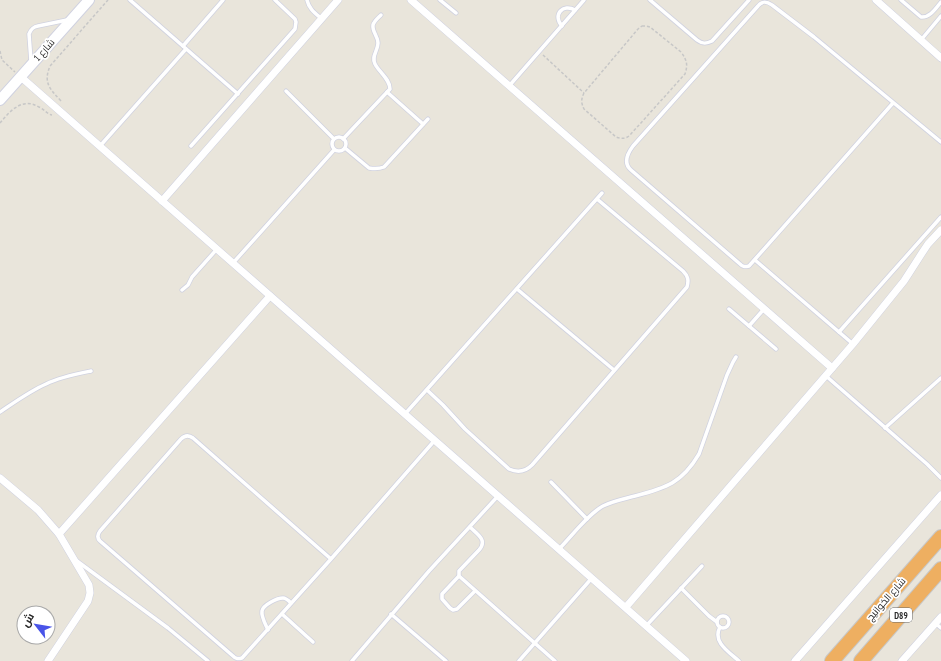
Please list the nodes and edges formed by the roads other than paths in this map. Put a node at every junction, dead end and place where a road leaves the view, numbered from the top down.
1 (89, 0) edge
2 (130, 0) edge
3 (223, 0) edge
4 (275, 0) edge
5 (307, 0) edge
6 (338, 0) edge
7 (411, 0) edge
8 (440, 0) edge
9 (584, 0) edge
10 (650, 0) edge
11 (749, 0) edge
12 (901, 0) edge
13 (879, 1) edge
14 (941, 2) edge
15 (575, 10) junction
16 (456, 13) dead end
17 (381, 15) dead end
18 (941, 16) edge
19 (72, 19) junction
20 (322, 19) junction
21 (562, 26) junction
22 (920, 40) junction
23 (184, 47) junction
24 (941, 58) edge
25 (31, 65) junction
26 (20, 77) junction
27 (509, 86) junction
28 (286, 91) dead end
29 (387, 92) junction
30 (238, 94) junction
31 (0, 100) edge
32 (893, 103) junction
33 (428, 119) dead end
34 (423, 124) junction
35 (343, 138) junction
36 (334, 139) junction
37 (941, 142) edge
38 (100, 146) junction
39 (191, 146) dead end
40 (345, 148) junction
41 (334, 150) junction
42 (602, 193) dead end
43 (597, 199) junction
44 (162, 201) junction
45 (941, 217) edge
46 (941, 230) edge
47 (217, 250) junction
48 (755, 260) junction
49 (233, 264) junction
50 (517, 289) junction
51 (182, 290) dead end
52 (270, 296) junction
53 (729, 309) dead end
54 (764, 309) junction
55 (749, 326) junction
56 (839, 332) junction
57 (853, 344) junction
58 (776, 349) dead end
59 (736, 357) dead end
60 (832, 368) junction
61 (614, 370) junction
62 (91, 371) dead end
63 (826, 376) junction
64 (941, 378) edge
65 (427, 390) junction
66 (0, 412) edge
67 (405, 414) junction
68 (885, 428) junction
69 (435, 440) junction
70 (0, 478) edge
71 (941, 478) edge
72 (551, 482) dead end
73 (941, 495) edge
74 (498, 496) junction
75 (587, 519) junction
76 (470, 526) junction
77 (59, 534) junction
78 (941, 537) edge
79 (559, 549) junction
80 (74, 559) junction
81 (331, 559) junction
82 (702, 566) dead end
83 (941, 569) edge
84 (459, 576) junction
85 (592, 578) junction
86 (941, 584) edge
87 (681, 588) junction
88 (475, 590) junction
89 (292, 603) junction
90 (626, 607) junction
91 (282, 614) junction
92 (391, 614) junction
93 (941, 617) edge
94 (717, 622) junction
95 (938, 625) edge
96 (646, 626) junction
97 (720, 627) junction
98 (889, 629) junction
99 (268, 630) junction
100 (312, 642) dead end
101 (535, 643) junction
102 (48, 661) edge
103 (208, 661) edge
104 (352, 661) edge
105 (446, 661) edge
106 (519, 661) edge
107 (555, 661) edge
108 (686, 661) edge
109 (739, 661) edge
110 (795, 661) edge
111 (832, 661) edge
112 (861, 661) edge
113 (902, 661) edge

1 - 19 street, شارع 1
2 - 23 lane
3 - 23 lane
4 - 30 lane
5 - 20 lane
6 - 20 street
7 - 27 street
8 - 16 lane
9 - 15 lane
10 - 11 lane
12 - 14 lane
13 - 22 street
15 - 21 lane
15 - 21 lane
17 - 29 lane
18 - 22 lane
19 - 25 street, شارع 1
19 - 25 lane
20 - 44 street
21 - 27 lane
22 - 24 street
23 - 30 lane
23 - 38 lane
25 - 26 street, شارع 1
26 - 31 street, شارع 1
26 - 38 street
27 - 54 street
28 - 36 lane
29 - 34 lane
29 - 35 lane
30 - 39 lane
32 - 37 lane
32 - 48 lane
32 - 48 lane
33 - 34 lane
34 - 40 lane
35 - 36 lane
35 - 40 lane
36 - 41 lane
38 - 44 street
40 - 41 lane
41 - 49 lane
42 - 43 lane
43 - 50 lane
43 - 61 lane
44 - 47 street
45 - 56 lane
46 - 57 street
47 - 49 street
47 - 51 lane
48 - 56 lane
49 - 52 street
50 - 61 lane
50 - 65 lane
52 - 67 street
52 - 77 street
53 - 55 lane
54 - 55 lane
54 - 60 street
55 - 58 lane
56 - 57 lane
57 - 60 street
59 - 75 lane
60 - 63 street
61 - 65 lane
62 - 66 lane
63 - 68 lane
63 - 90 street
64 - 68 lane
65 - 67 lane
67 - 69 street
68 - 71 lane
69 - 74 street
69 - 81 lane
70 - 77 street
72 - 75 lane
73 - 110 street
74 - 76 lane
74 - 79 street
75 - 79 lane
76 - 84 lane
76 - 92 lane
77 - 80 street
78 - 111 highway, شارع الخوانيج
79 - 85 street
80 - 102 street
80 - 103 lane
81 - 89 lane
81 - 99 lane
82 - 87 lane
83 - 98 highway, D89
84 - 88 lane
84 - 88 lane
85 - 90 street
85 - 101 lane
86 - 98 highway
87 - 94 lane
87 - 96 lane
88 - 101 lane
89 - 91 lane
89 - 99 lane
90 - 96 street
91 - 99 lane
91 - 100 lane
92 - 104 lane
92 - 105 lane
93 - 95 street
94 - 97 lane
94 - 97 lane
95 - 113 street
96 - 108 street
97 - 109 lane
98 - 112 highway, D89
101 - 106 lane
101 - 107 lane

